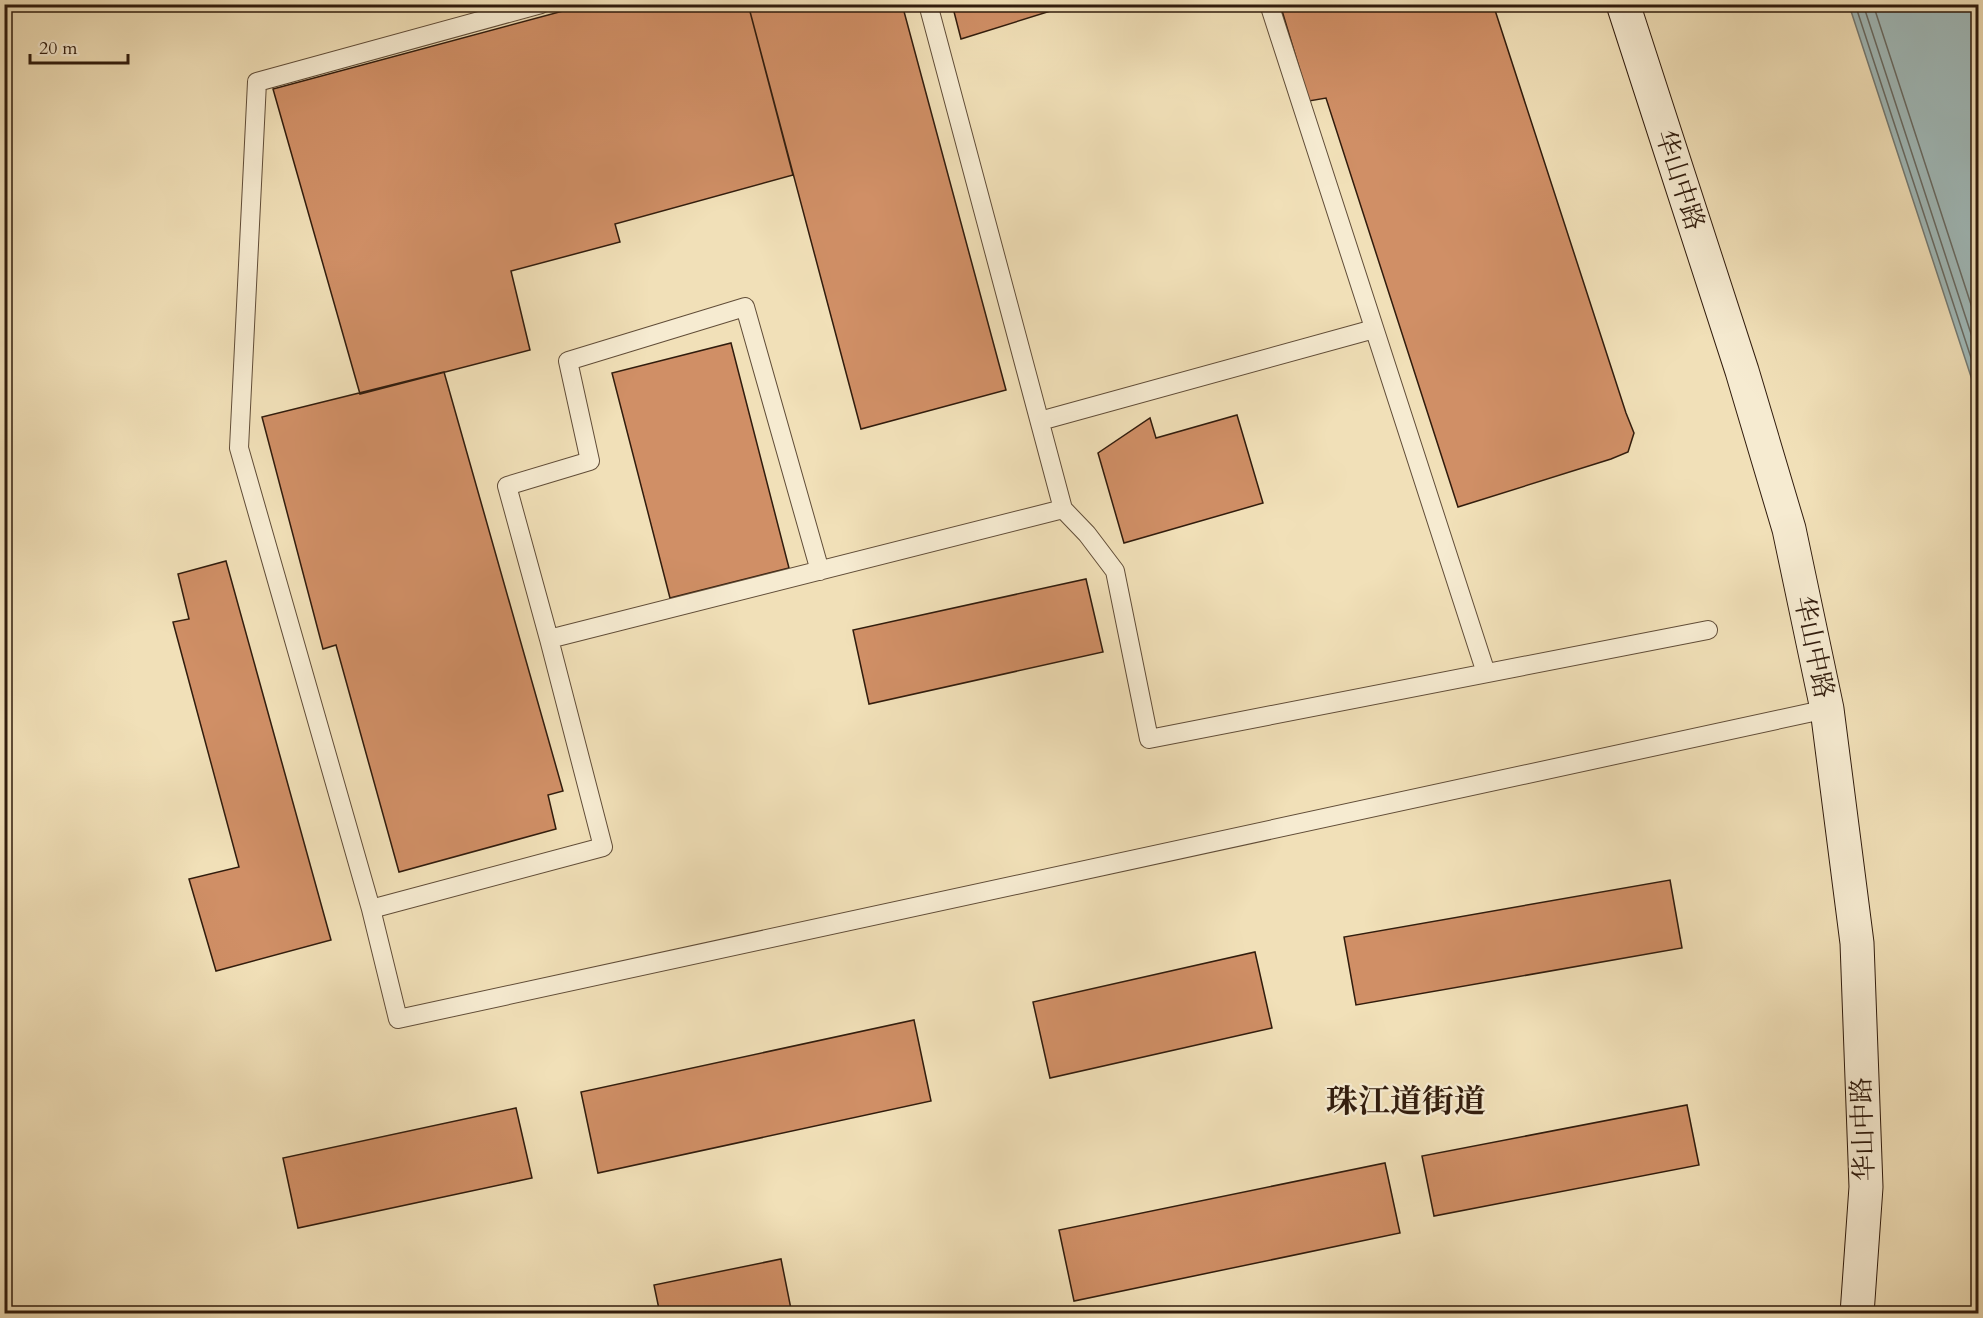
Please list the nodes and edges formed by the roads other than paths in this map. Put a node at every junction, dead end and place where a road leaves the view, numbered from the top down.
1 (541, 4) edge
2 (928, 4) edge
3 (1269, 4) edge
4 (1623, 4) edge
5 (1374, 328) junction
6 (1040, 421) junction
7 (1063, 509) junction
8 (820, 571) junction
9 (1708, 630) dead end
10 (549, 639) junction
11 (1486, 673) junction
12 (1827, 709) junction
13 (371, 909) junction
14 (1857, 1314) edge

1 - 13 lane
2 - 6 lane
3 - 5 lane
4 - 12 street, 华山中路
5 - 6 lane
5 - 11 lane
6 - 7 lane
7 - 8 lane
7 - 11 lane
8 - 10 lane
8 - 10 lane
9 - 11 lane
10 - 13 lane
12 - 13 lane
12 - 14 street, 华山中路

